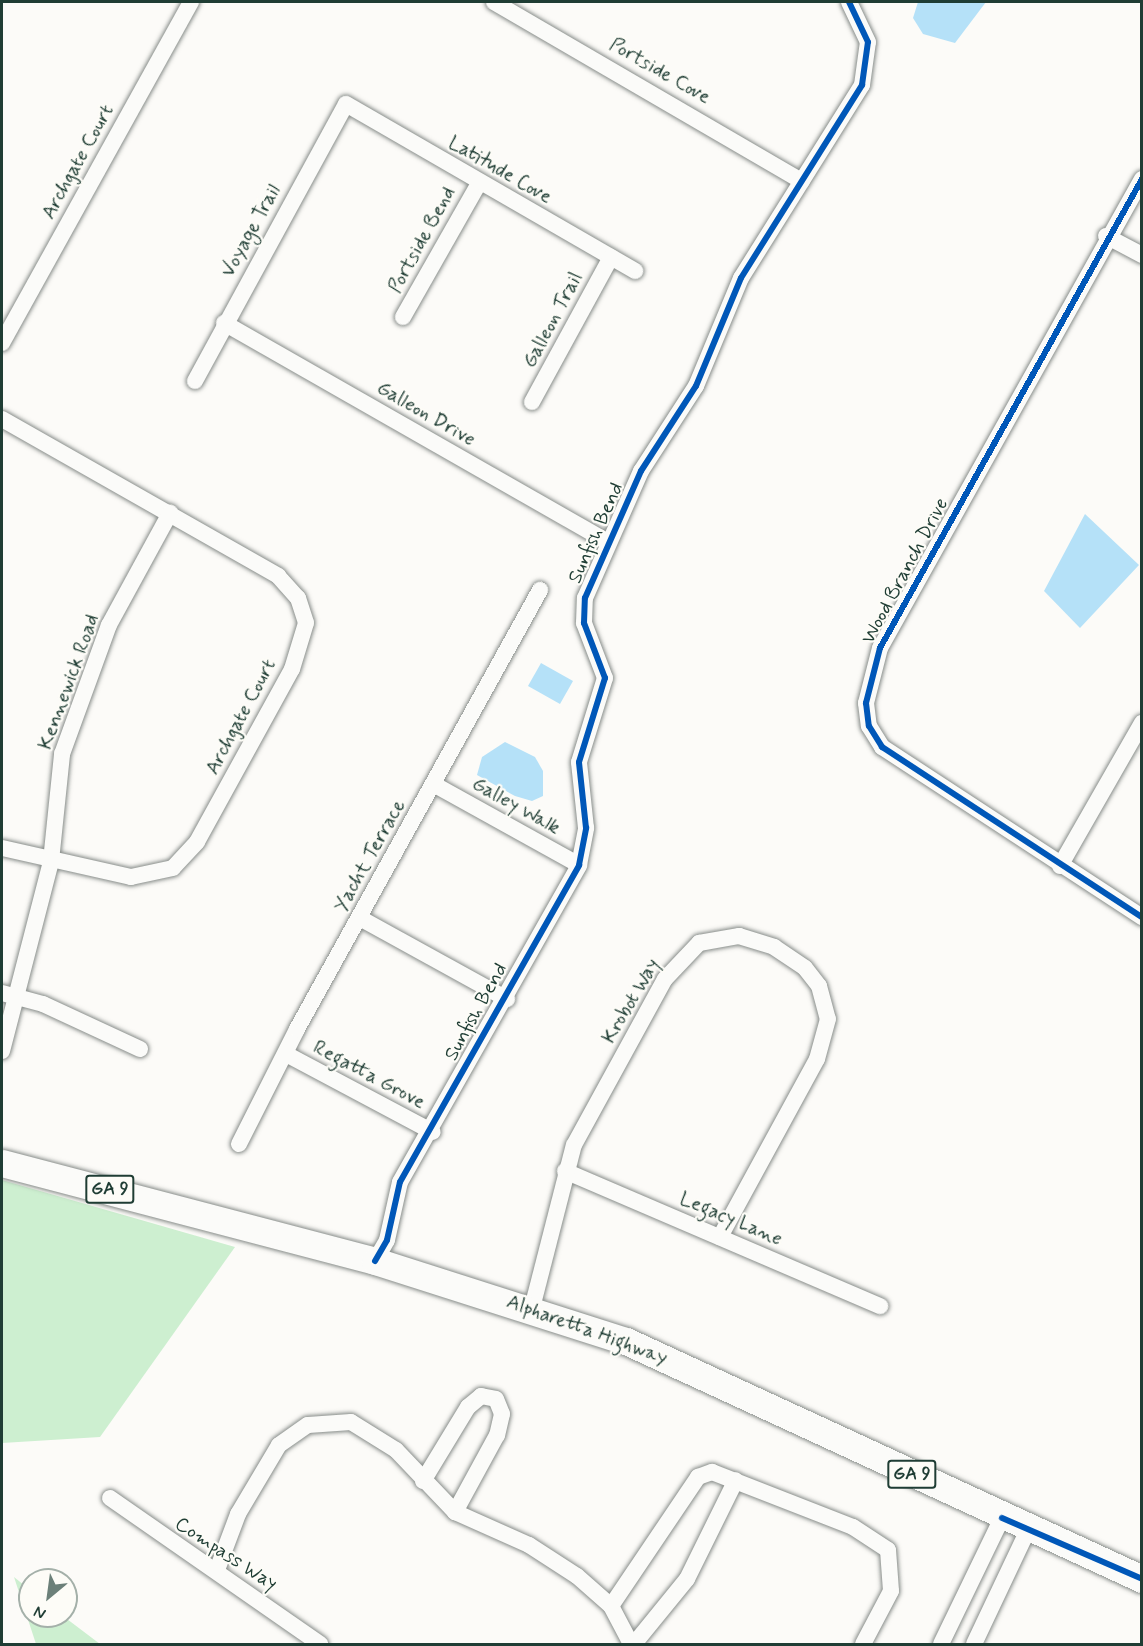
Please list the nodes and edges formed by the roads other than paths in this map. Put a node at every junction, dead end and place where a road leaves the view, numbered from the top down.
1 (191, 2) edge
2 (494, 2) edge
3 (849, 2) edge
4 (346, 104) joint
5 (1142, 179) edge
6 (802, 181) junction
7 (479, 183) junction
8 (1106, 236) junction
9 (1142, 255) edge
10 (611, 257) junction
11 (635, 271) dead end
12 (403, 317) dead end
13 (224, 323) junction
14 (2, 343) edge
15 (195, 381) dead end
16 (532, 402) dead end
17 (2, 419) edge
18 (170, 513) junction
19 (608, 542) junction
20 (540, 590) dead end
21 (1142, 723) edge
22 (433, 784) junction
23 (2, 848) edge
24 (51, 861) junction
25 (579, 865) junction
26 (1060, 866) junction
27 (1142, 917) edge
28 (360, 918) junction
29 (8, 995) edge
30 (507, 999) junction
31 (140, 1049) dead end
32 (2, 1051) edge
33 (286, 1054) junction
34 (433, 1132) junction
35 (239, 1144) dead end
36 (2, 1163) edge
37 (565, 1171) junction
38 (720, 1237) junction
39 (375, 1261) junction
40 (880, 1306) dead end
41 (532, 1308) junction
42 (736, 1480) junction
43 (423, 1482) junction
44 (110, 1498) dead end
45 (455, 1512) junction
46 (1002, 1518) junction
47 (1028, 1530) junction
48 (217, 1570) junction
49 (1142, 1579) edge
50 (611, 1606) junction
51 (320, 1644) edge
52 (633, 1644) edge
53 (863, 1644) edge
54 (941, 1644) edge
55 (974, 1644) edge

1 - 14 street, Archgate Court
2 - 6 street, Portside Cove
3 - 6 street, Sunfish Bend
4 - 7 street, Latitude Cove
4 - 13 street, Voyage Trail
5 - 8 street, Wood Branch Drive
6 - 19 street, Sunfish Bend
7 - 10 street, Latitude Cove
7 - 12 street, Portside Bend
8 - 9 street
8 - 26 street, Wood Branch Drive
10 - 11 street, Latitude Cove
10 - 16 street, Galleon Trail
13 - 15 street, Voyage Trail
13 - 19 street, Galleon Drive
17 - 18 street, Archgate Court
18 - 24 street, Kennewick Road
18 - 24 street, Archgate Court
19 - 25 street, Sunfish Bend
20 - 22 street, Yacht Terrace
21 - 26 street
22 - 25 street, Galley Walk
22 - 28 street, Yacht Terrace
23 - 24 street, Archgate Court
24 - 29 street, Kennewick Road
25 - 30 street, Sunfish Bend
26 - 27 street, Wood Branch Drive
28 - 30 street
28 - 33 street, Yacht Terrace
29 - 31 street
29 - 32 street, Kennewick Road
30 - 34 street, Sunfish Bend
33 - 34 street, Regatta Grove
33 - 35 street, Yacht Terrace
34 - 39 street, Sunfish Bend
36 - 39 main road, Alpharetta Highway / GA 9
37 - 38 street, Legacy Lane
37 - 38 street, Krobot Way
37 - 41 street, Krobot Way
38 - 40 street, Legacy Lane
39 - 41 main road, Alpharetta Highway / GA 9
41 - 46 main road, Alpharetta Highway / GA 9
42 - 50 street
42 - 52 street
42 - 53 street
43 - 45 street
43 - 45 street
43 - 48 street
44 - 48 street, Compass Way
45 - 50 street
46 - 47 main road, Alpharetta Highway / GA 9
46 - 54 street
47 - 49 main road, Alpharetta Highway / GA 9
47 - 55 street
48 - 51 street, Compass Way
50 - 52 street

